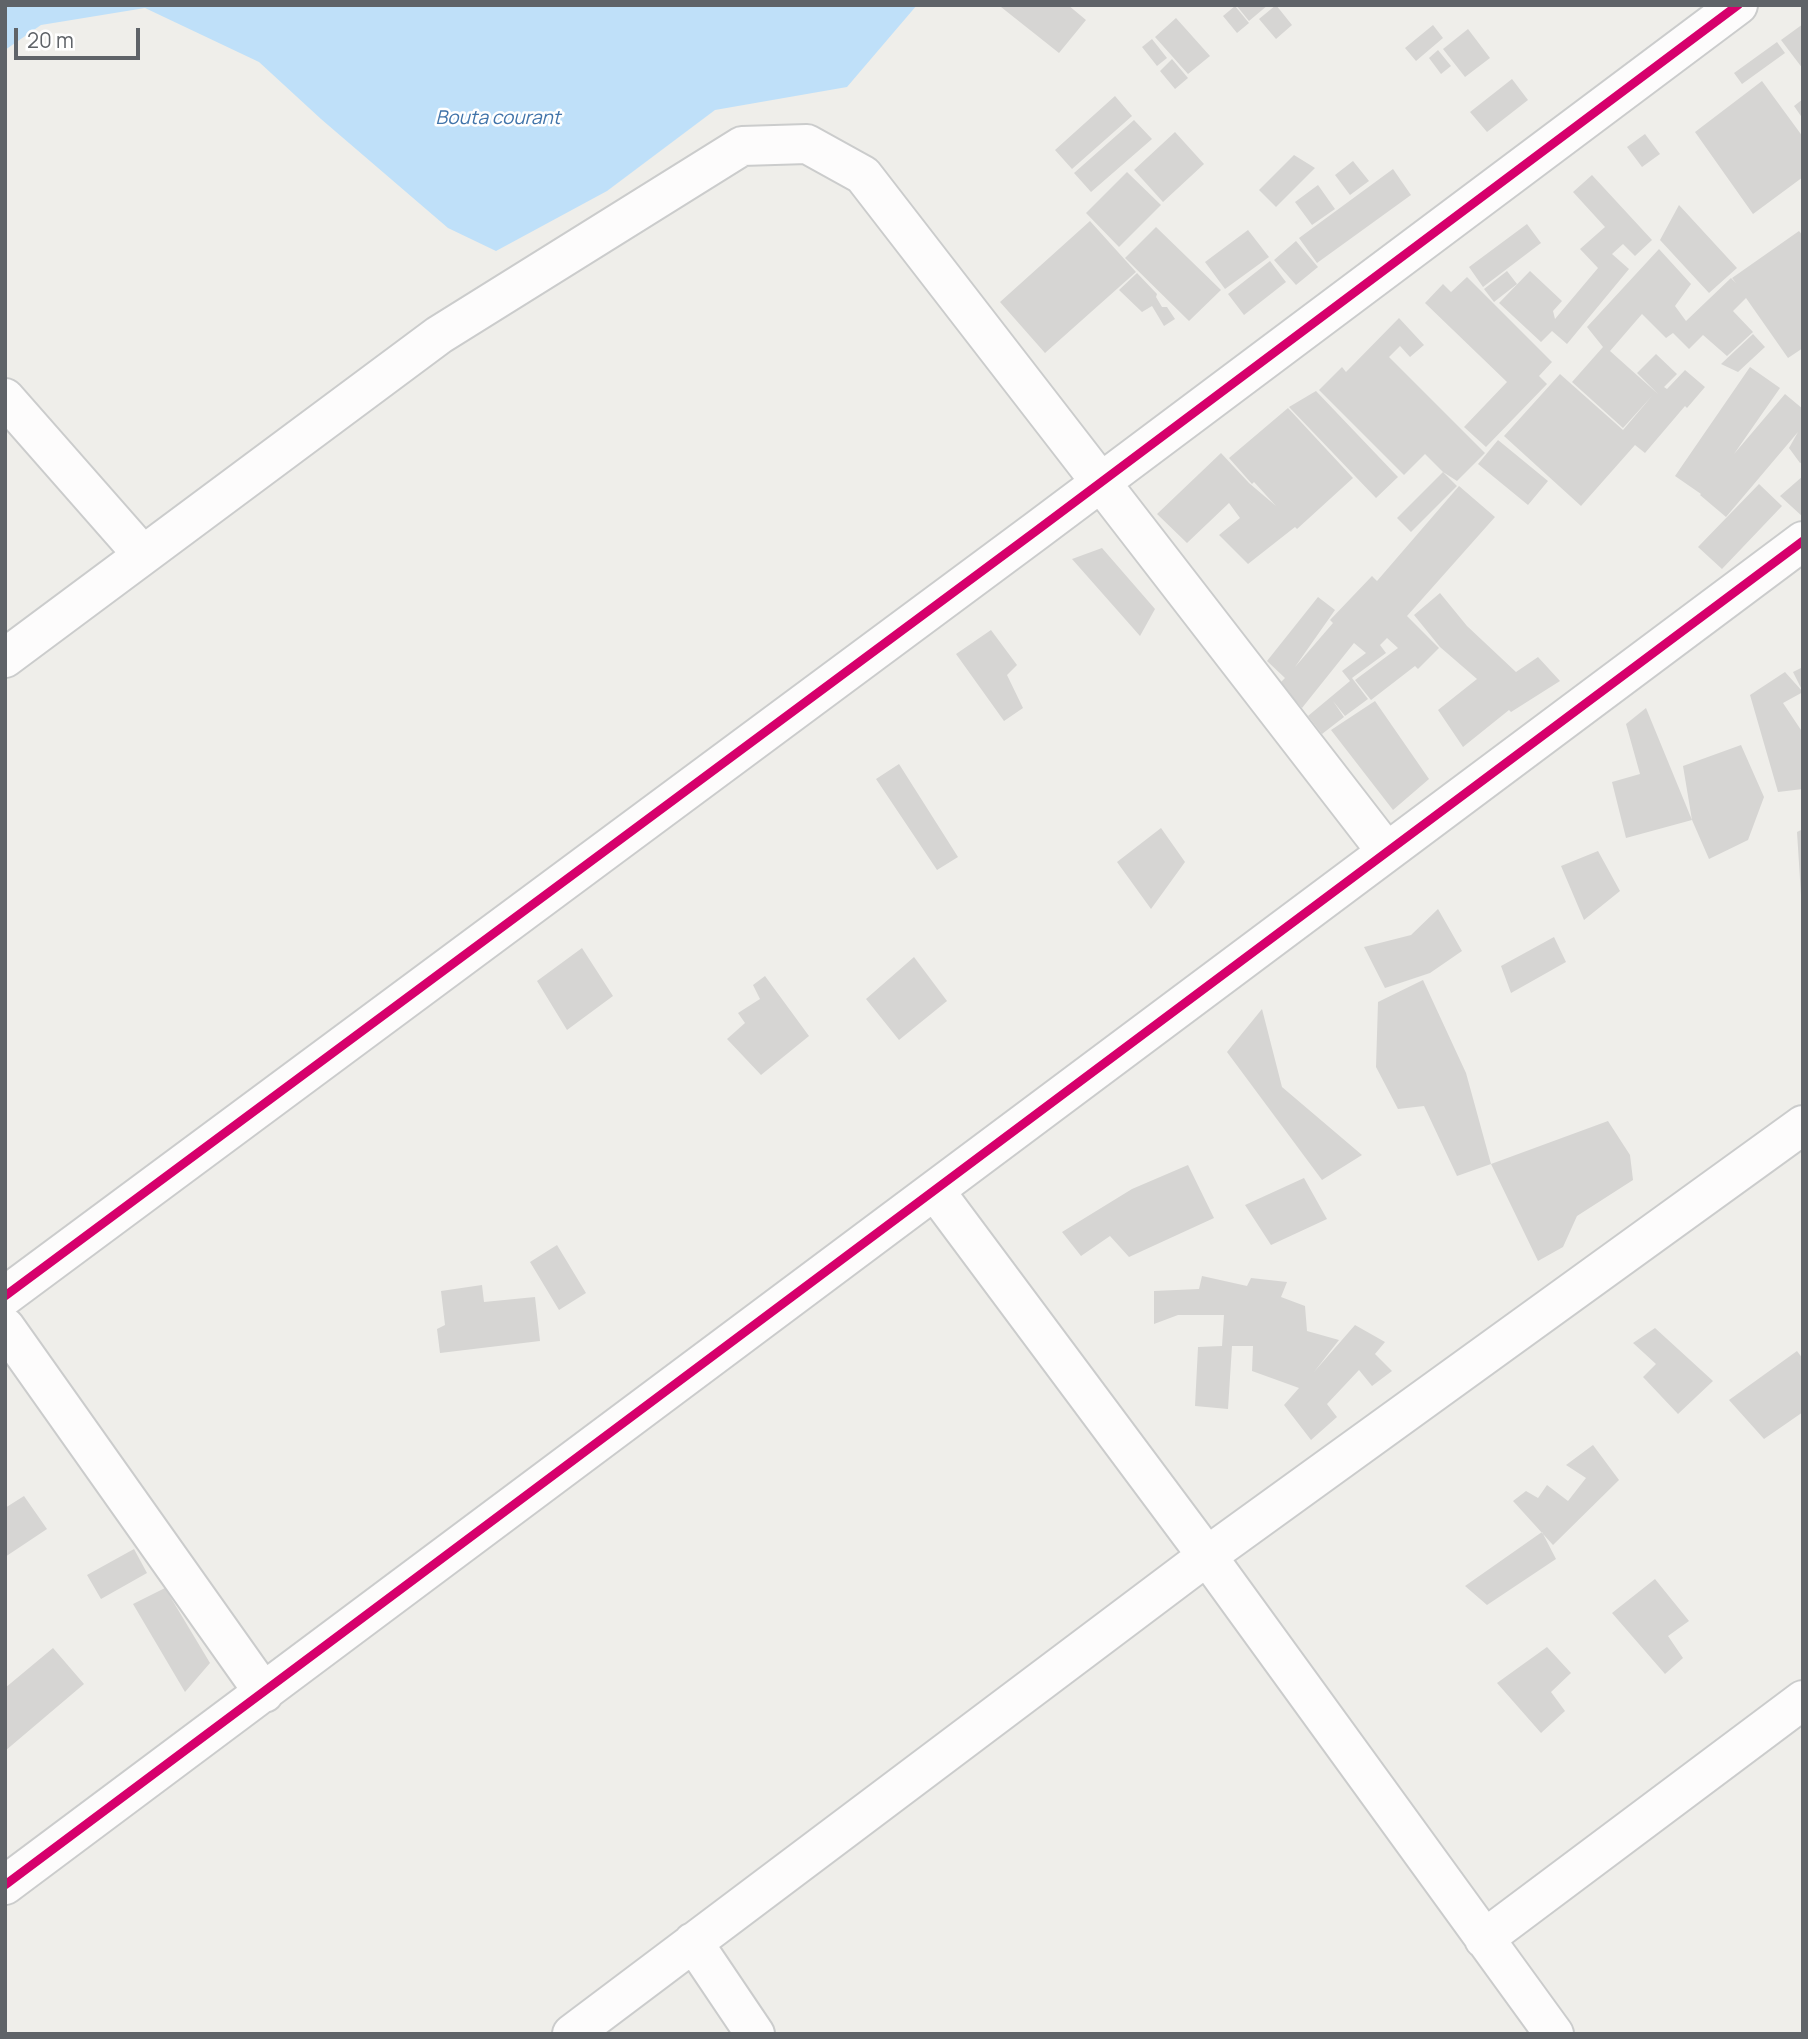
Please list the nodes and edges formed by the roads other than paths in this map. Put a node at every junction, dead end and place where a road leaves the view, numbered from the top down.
1 (1738, 5) edge
2 (5, 398) edge
3 (1101, 483) junction
4 (1803, 541) edge
5 (143, 555) junction
6 (5, 658) edge
7 (1385, 851) junction
8 (1803, 1125) edge
9 (935, 1191) junction
10 (5, 1296) edge
11 (5, 1327) edge
12 (1207, 1556) junction
13 (264, 1693) junction
14 (1803, 1700) edge
15 (5, 1885) edge
16 (1484, 1939) junction
17 (693, 1942) junction
18 (572, 2034) edge
19 (755, 2034) edge
20 (1554, 2034) edge

1 - 3 street
2 - 5 street
3 - 5 street
3 - 7 street
3 - 10 street
4 - 7 street
5 - 6 street
7 - 9 street
8 - 12 street
9 - 12 street
9 - 13 street
11 - 13 street
12 - 16 street
12 - 17 street
13 - 15 street
14 - 16 street
16 - 20 street
17 - 18 street
17 - 19 street

